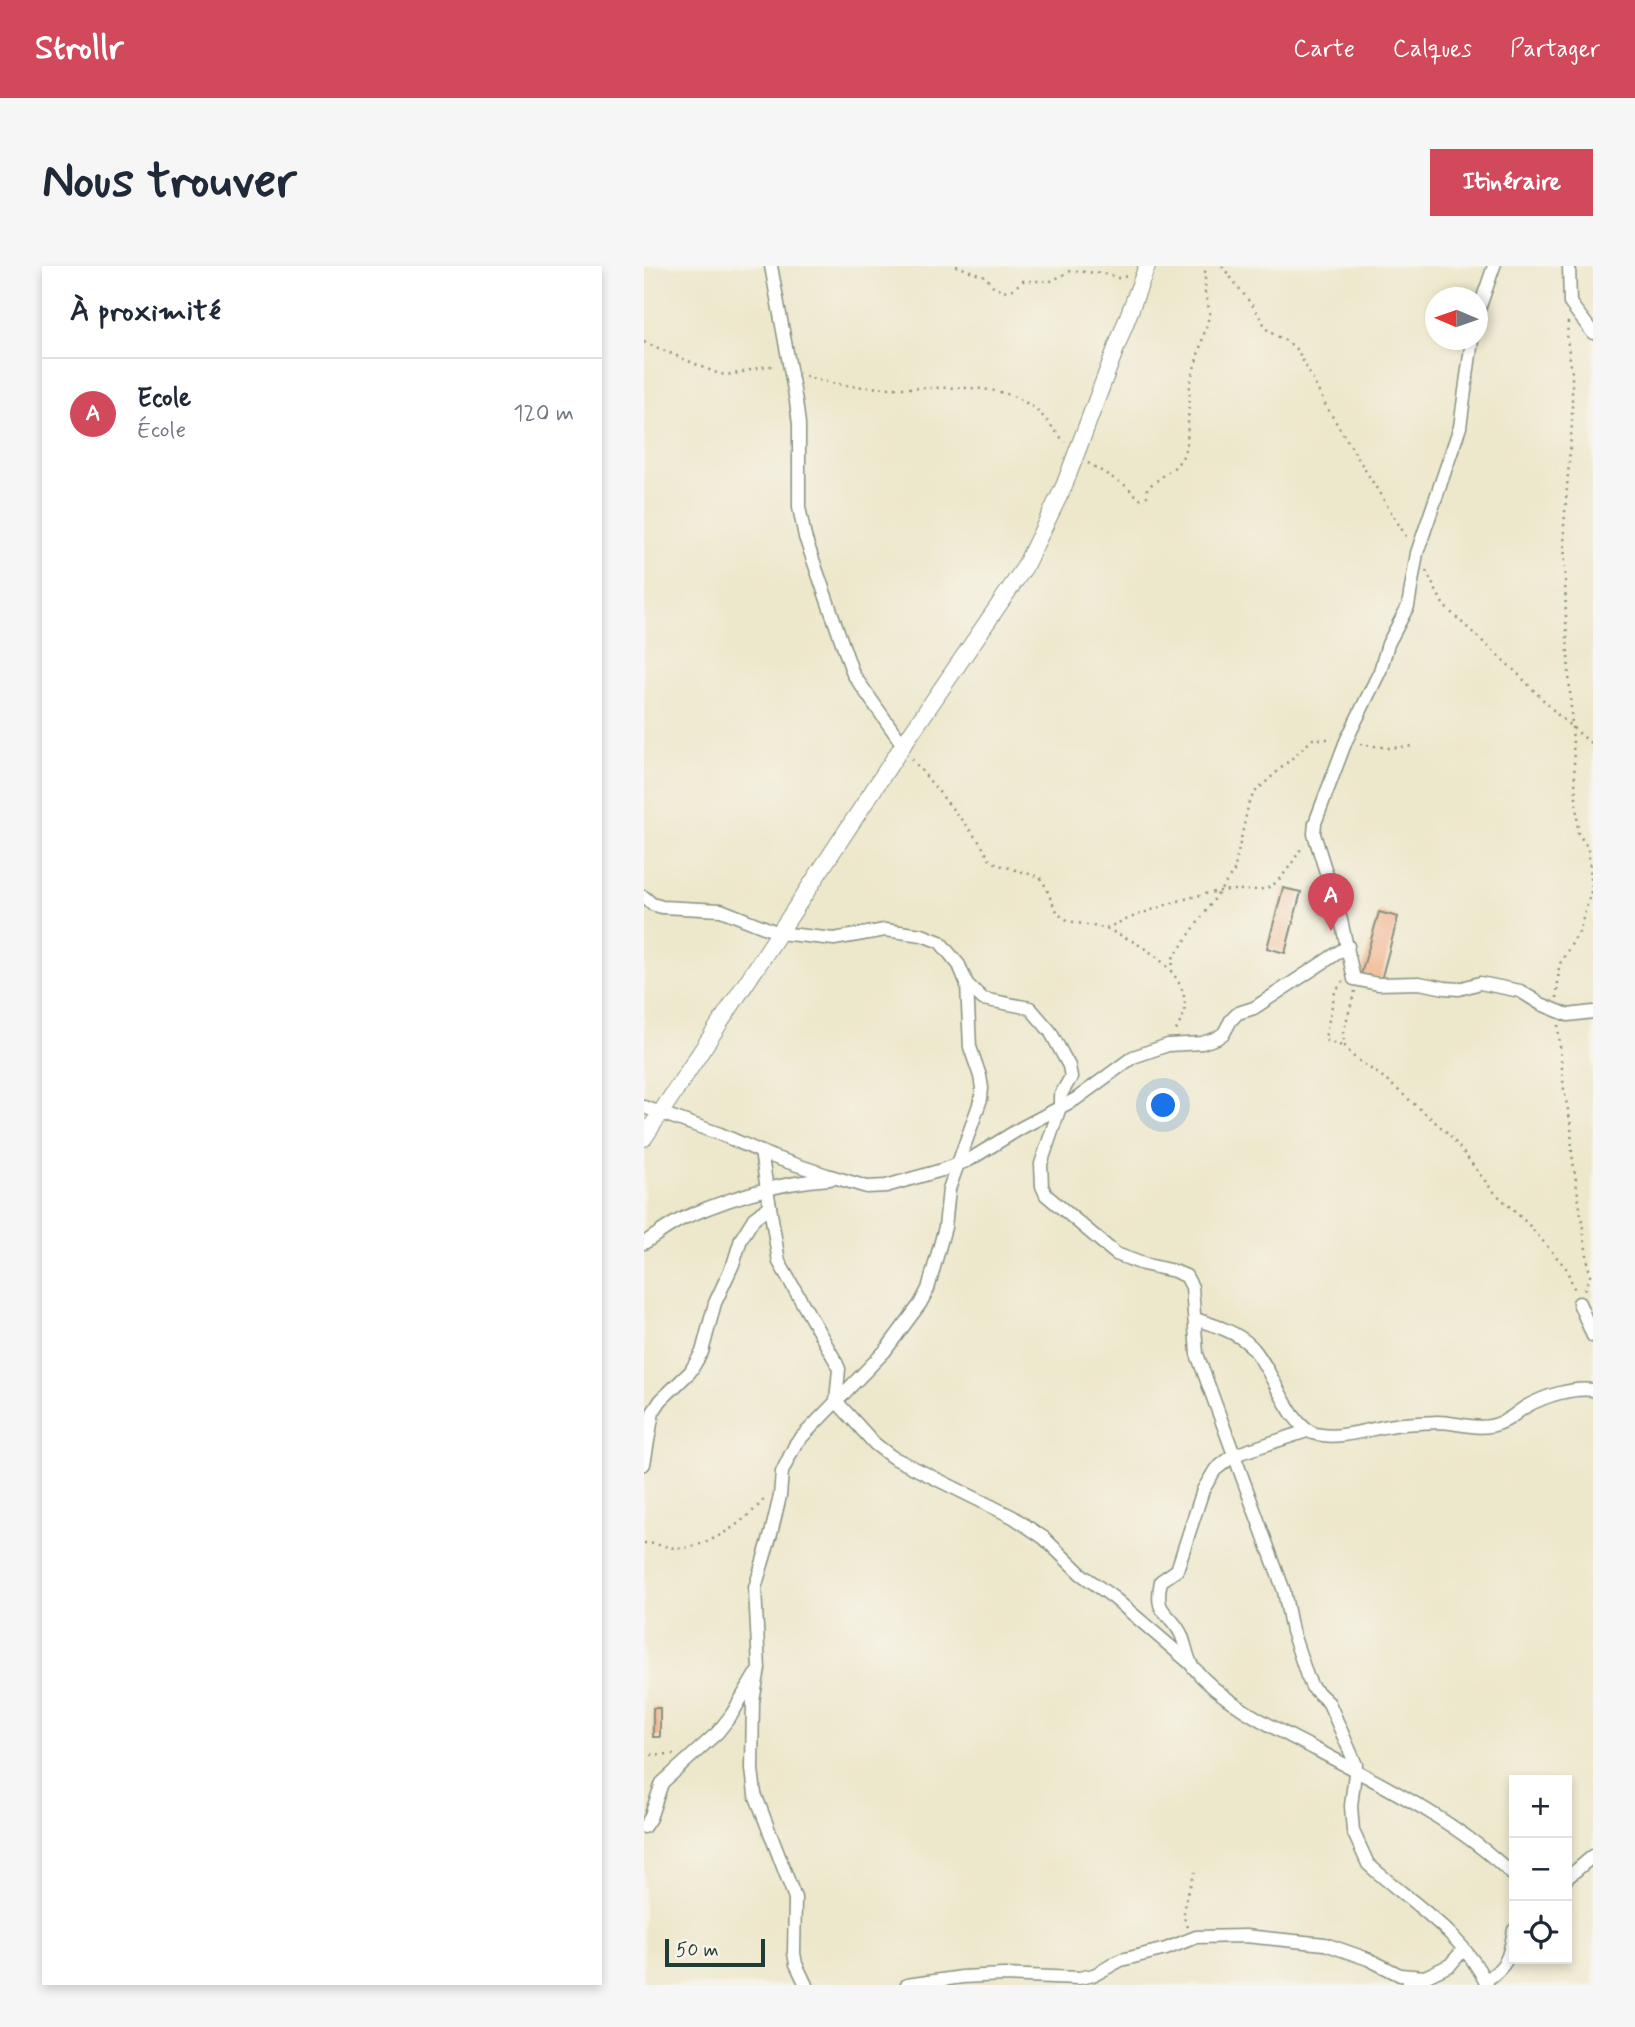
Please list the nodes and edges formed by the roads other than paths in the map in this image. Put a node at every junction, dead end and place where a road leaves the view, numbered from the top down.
1 (771, 266) edge
2 (1494, 266) edge
3 (1570, 266) edge
4 (1146, 269) edge
5 (1487, 287) edge
6 (1593, 333) edge
7 (1471, 350) edge
8 (903, 745) junction
9 (644, 897) edge
10 (779, 933) junction
11 (1348, 946) junction
12 (967, 984) junction
13 (1593, 1012) edge
14 (644, 1107) edge
15 (1060, 1107) junction
16 (660, 1114) junction
17 (644, 1138) edge
18 (761, 1152) junction
19 (957, 1164) junction
20 (837, 1178) junction
21 (767, 1188) junction
22 (771, 1206) junction
23 (644, 1243) edge
24 (1579, 1303) road end
25 (1195, 1319) junction
26 (1593, 1336) edge
27 (1593, 1390) edge
28 (836, 1401) junction
29 (1307, 1431) junction
30 (1234, 1455) junction
31 (644, 1464) edge
32 (1191, 1664) junction
33 (759, 1669) junction
34 (1356, 1773) junction
35 (644, 1827) edge
36 (1593, 1856) edge
37 (1509, 1871) edge
38 (1572, 1874) edge
39 (1463, 1950) junction
40 (1509, 1952) edge
41 (1425, 1977) junction
42 (1486, 1983) edge
43 (806, 1985) edge
44 (907, 1985) edge
45 (1408, 1985) edge

1 - 8 street
2 - 5 street
3 - 6 street
4 - 8 street
7 - 11 street
8 - 10 street
9 - 10 street
10 - 12 street
10 - 16 street
11 - 13 street
11 - 15 street
12 - 15 street
12 - 19 street
14 - 16 street
15 - 19 street
15 - 25 street
16 - 17 street
16 - 18 street
18 - 20 street
18 - 21 street
19 - 20 street
19 - 28 street
20 - 21 street
21 - 22 street
21 - 23 street
22 - 28 street
22 - 31 street
24 - 26 street
25 - 29 street
25 - 30 street
27 - 29 street
28 - 32 street
28 - 33 street
29 - 30 street
30 - 32 street
30 - 34 street
32 - 34 street
33 - 35 street
33 - 43 street
34 - 37 street
34 - 39 street
36 - 38 street
39 - 41 street
39 - 42 street
40 - 42 street
41 - 44 street
41 - 45 street

